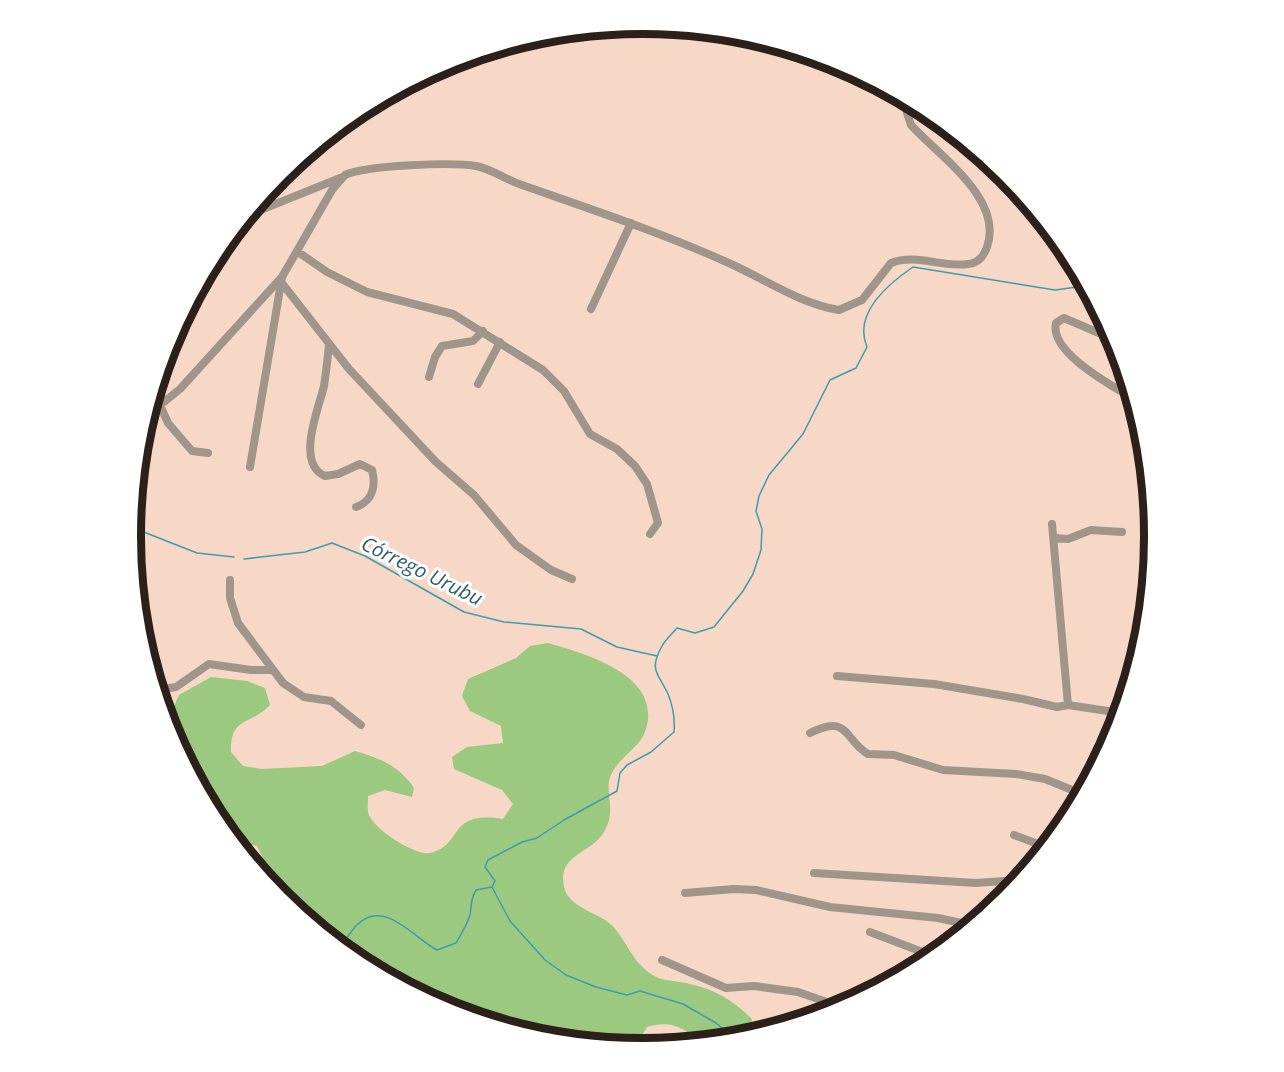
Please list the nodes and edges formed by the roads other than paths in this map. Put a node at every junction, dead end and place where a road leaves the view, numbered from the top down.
1 (907, 111) edge
2 (342, 177) junction
3 (261, 210) edge
4 (631, 223) junction
5 (298, 252) junction
6 (282, 280) junction
7 (591, 309) dead end
8 (483, 331) junction
9 (1100, 333) edge
10 (500, 342) junction
11 (328, 344) junction
12 (429, 377) dead end
13 (478, 384) dead end
14 (1122, 391) edge
15 (159, 403) joint
16 (208, 453) dead end
17 (250, 467) dead end
18 (356, 507) dead end
19 (1053, 524) dead end
20 (1122, 532) dead end
21 (650, 534) dead end
22 (1054, 538) junction
23 (572, 579) dead end
24 (230, 580) dead end
25 (273, 670) junction
26 (837, 676) dead end
27 (165, 689) edge
28 (1068, 705) junction
29 (1111, 712) edge
30 (361, 725) dead end
31 (810, 733) dead end
32 (1074, 791) edge
33 (1014, 835) dead end
34 (1038, 844) edge
35 (814, 873) dead end
36 (1006, 881) edge
37 (685, 893) dead end
38 (961, 923) edge
39 (870, 932) dead end
40 (922, 952) edge
41 (662, 960) dead end
42 (826, 1002) edge

1 - 4 street
2 - 3 street
2 - 4 street
2 - 5 street
4 - 7 street
5 - 6 street
5 - 8 street
6 - 11 street
6 - 15 street
6 - 17 street
8 - 10 street
8 - 12 street
9 - 14 street
10 - 13 street
10 - 21 street
11 - 18 street
11 - 23 street
15 - 16 street
19 - 22 street
20 - 22 street
22 - 28 street
24 - 25 street
25 - 27 street
25 - 30 street
26 - 28 street
28 - 29 street
31 - 32 street
33 - 34 street
35 - 36 street
37 - 38 street
39 - 40 street
41 - 42 street

